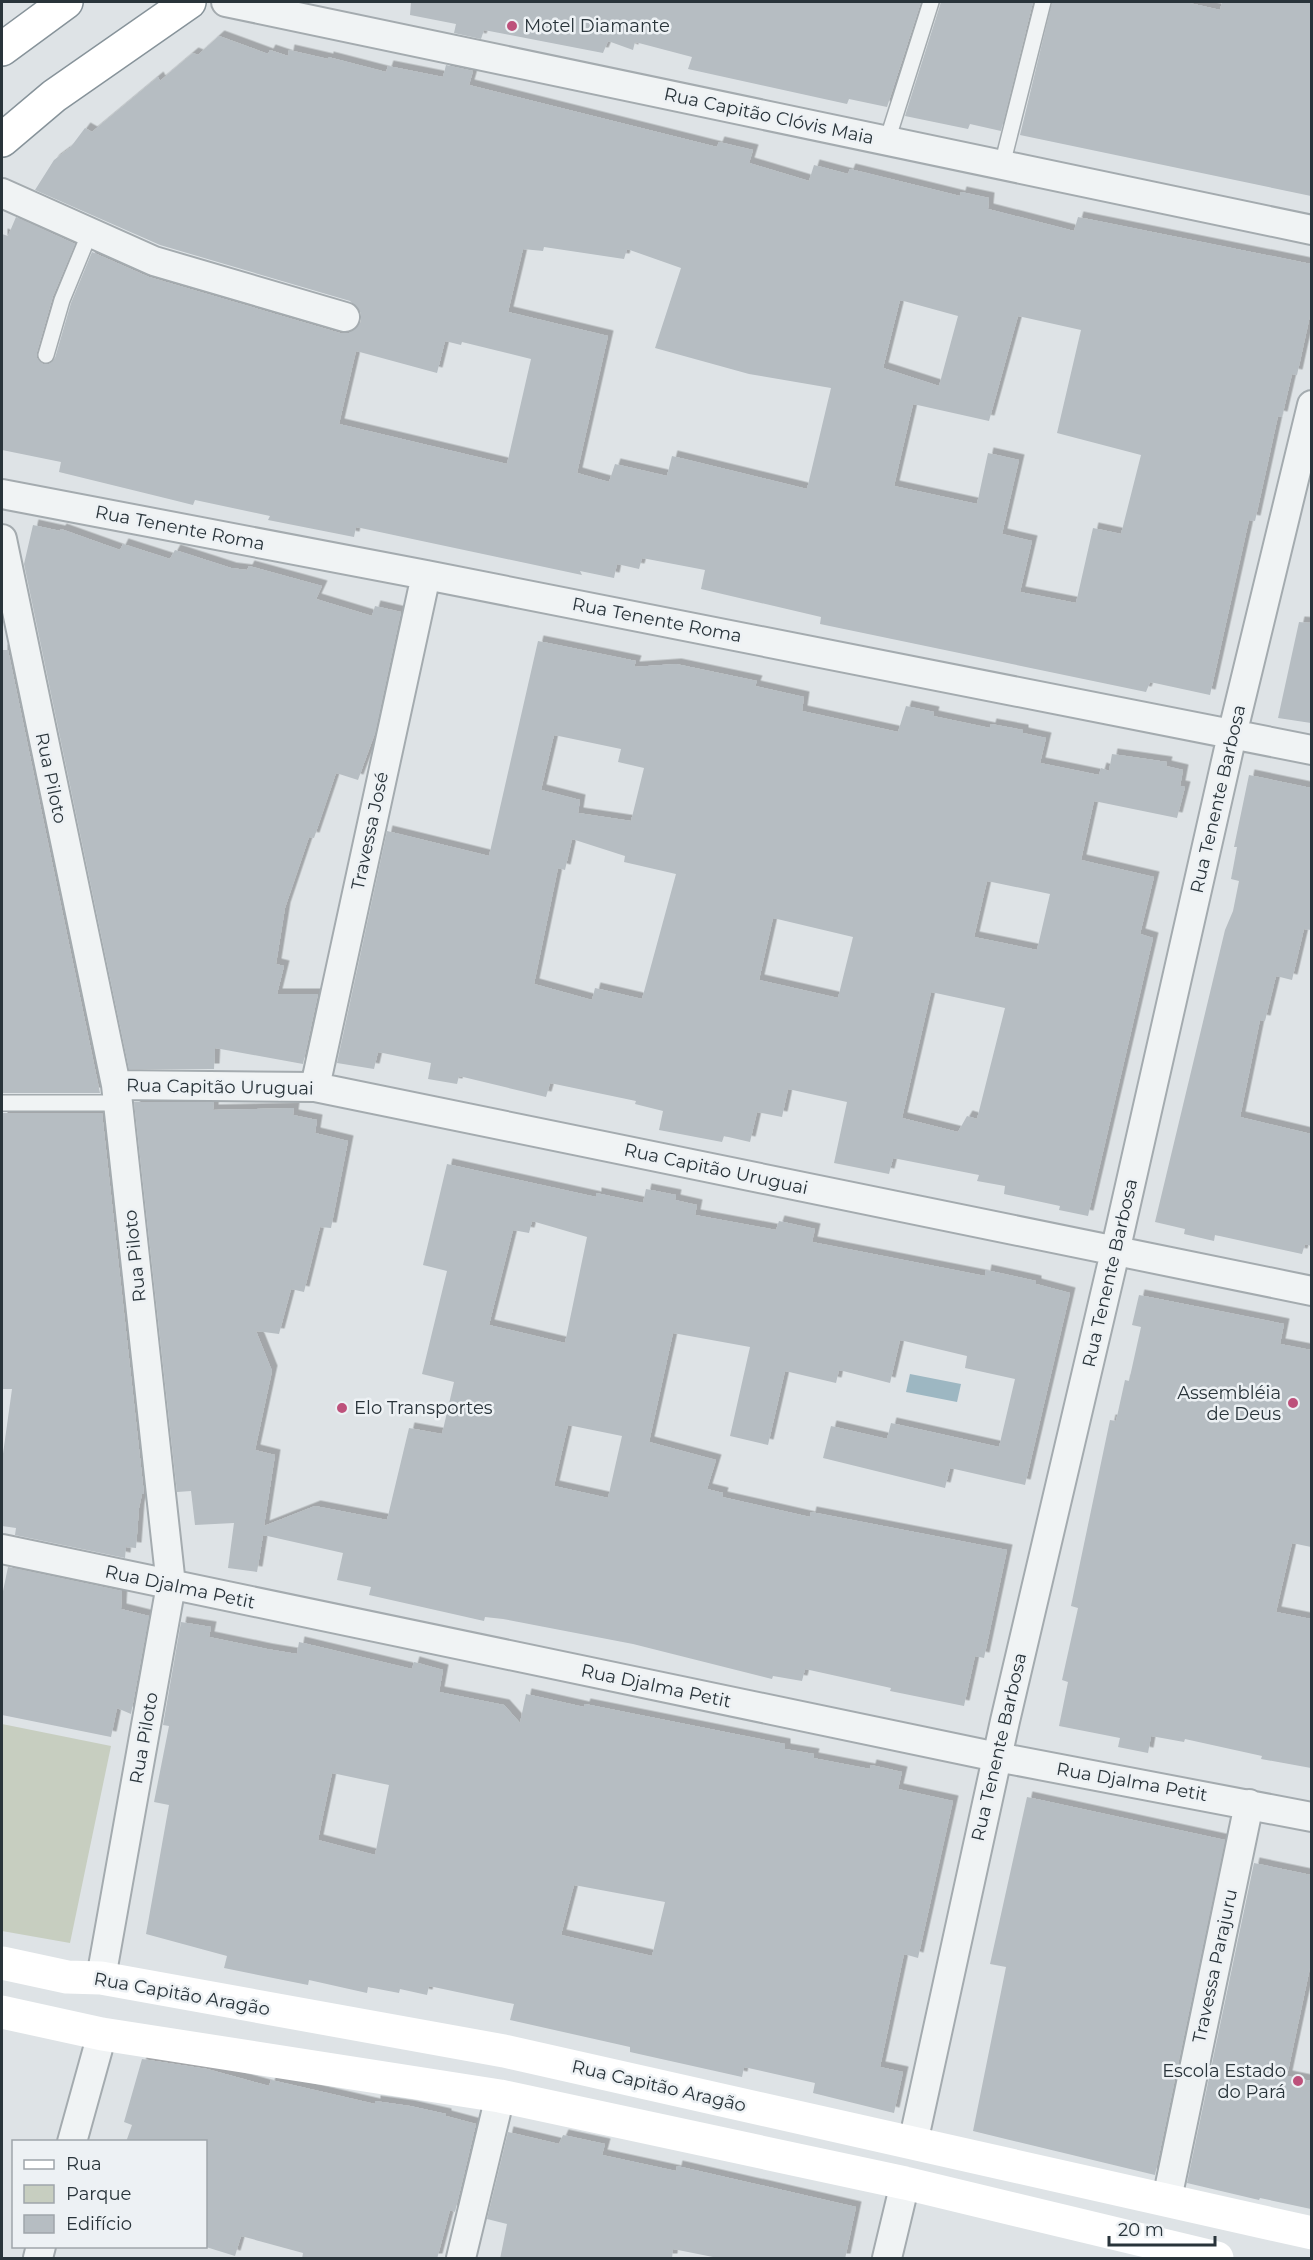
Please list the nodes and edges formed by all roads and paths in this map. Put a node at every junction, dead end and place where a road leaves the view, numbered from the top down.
1 (66, 2) edge
2 (189, 2) edge
3 (226, 2) edge
4 (931, 2) edge
5 (1043, 2) edge
6 (2, 49) edge
7 (2, 140) edge
8 (887, 141) junction
9 (1002, 165) junction
10 (2, 193) edge
11 (1311, 230) edge
12 (90, 232) junction
13 (345, 317) dead end
14 (46, 355) dead end
15 (1311, 405) edge
16 (2, 494) edge
17 (2, 539) edge
18 (426, 574) junction
19 (1232, 735) junction
20 (1311, 750) edge
21 (315, 1087) junction
22 (117, 1094) junction
23 (2, 1103) edge
24 (1115, 1252) junction
25 (1311, 1291) edge
26 (2, 1549) edge
27 (171, 1585) junction
28 (997, 1758) junction
29 (1249, 1804) junction
30 (1311, 1817) edge
31 (2, 1963) edge
32 (101, 1978) junction
33 (2, 2012) edge
34 (102, 2034) junction
35 (500, 2097) junction
36 (73, 2140) edge
37 (913, 2143) junction
38 (904, 2183) junction
39 (1167, 2199) junction
40 (1311, 2233) edge
41 (461, 2259) edge
42 (887, 2259) edge
43 (1217, 2259) edge

1 - 6 main road
2 - 7 main road
3 - 8 street, Rua Capitão Clóvis Maia
4 - 8 lane
5 - 9 lane
8 - 9 street, Rua Capitão Clóvis Maia
9 - 11 street, Rua Capitão Clóvis Maia
10 - 12 street
12 - 13 street
12 - 14 lane
15 - 19 street, Rua Tenente Barbosa
16 - 18 street, Rua Tenente Roma
17 - 22 street, Rua Piloto
18 - 19 street, Rua Tenente Roma
18 - 21 street, Travessa José
19 - 20 street, Rua Tenente Roma
19 - 24 street, Rua Tenente Barbosa
21 - 22 street, Rua Capitão Uruguai
21 - 24 street, Rua Capitão Uruguai
22 - 23 lane, Rua Capitão Uruguai
22 - 27 street, Rua Piloto
24 - 25 street, Rua Capitão Uruguai
24 - 28 street, Rua Tenente Barbosa
26 - 27 street, Rua Djalma Petit
27 - 28 street, Rua Djalma Petit
27 - 32 street, Rua Piloto
28 - 29 street, Rua Djalma Petit
28 - 37 street, Rua Tenente Barbosa
29 - 30 street, Rua Djalma Petit
29 - 39 street, Travessa Parajuru
31 - 32 main road, Rua Capitão Aragão
32 - 37 main road, Rua Capitão Aragão
33 - 34 main road
34 - 35 main road
34 - 36 street
35 - 38 main road
35 - 41 street
37 - 38 main road
37 - 39 main road, Rua Capitão Aragão
38 - 42 street
38 - 43 main road
39 - 40 main road, Rua Capitão Aragão

